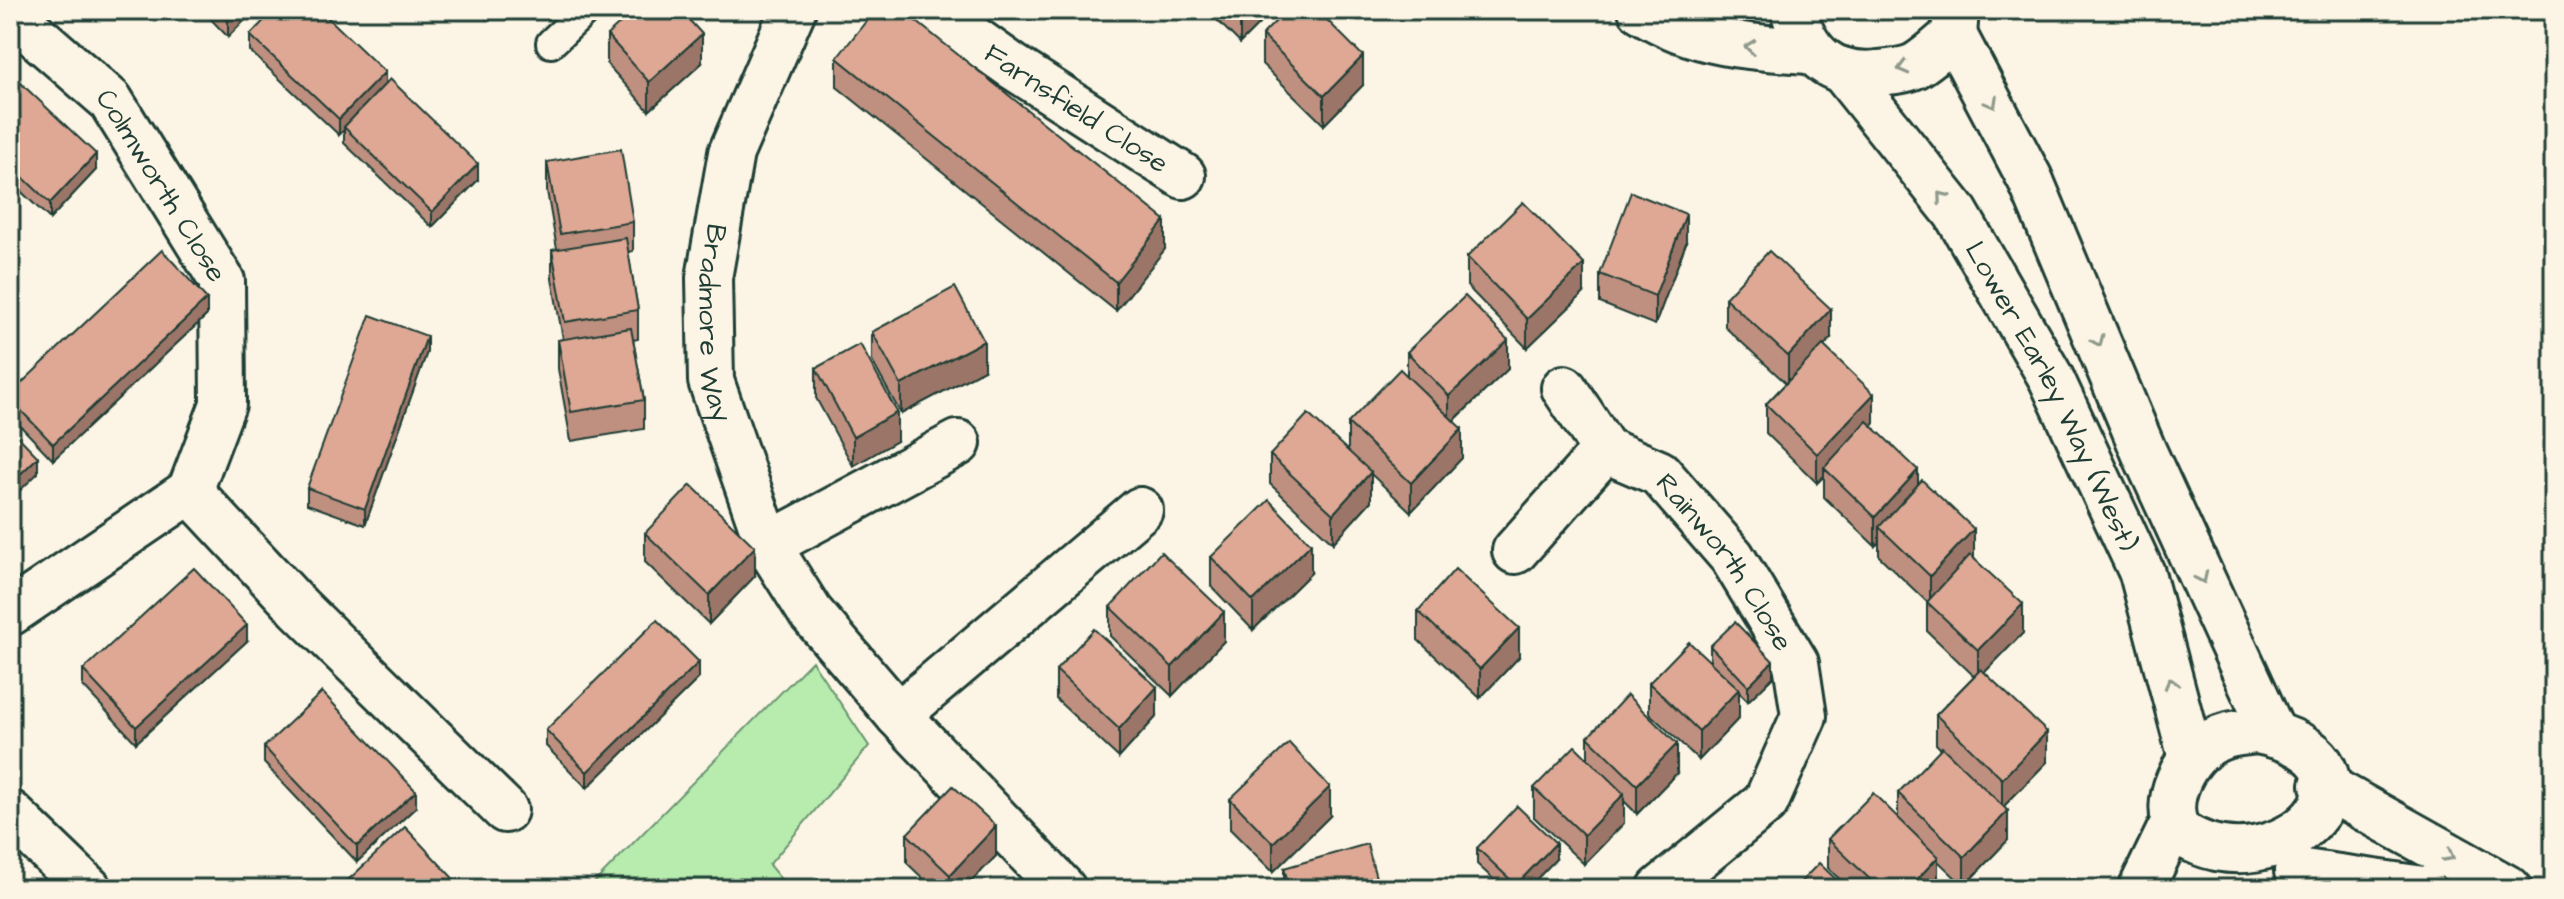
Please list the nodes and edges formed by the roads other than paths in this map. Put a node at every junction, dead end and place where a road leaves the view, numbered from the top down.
1 (586, 10) edge
2 (793, 10) edge
3 (933, 10) edge
4 (1641, 10) edge
5 (1793, 10) edge
6 (10, 13) edge
7 (1955, 22) edge
8 (551, 43) dead end
9 (1827, 61) junction
10 (1183, 176) dead end
11 (1564, 388) dead end
12 (958, 443) dead end
13 (1605, 450) junction
14 (190, 491) junction
15 (1140, 510) dead end
16 (768, 545) junction
17 (1515, 551) dead end
18 (10, 613) edge
19 (898, 715) junction
20 (2274, 735) junction
21 (2191, 758) junction
22 (2323, 785) junction
23 (505, 810) dead end
24 (15, 819) edge
25 (2173, 823) junction
26 (2297, 871) junction
27 (52, 889) edge
28 (89, 889) edge
29 (1063, 889) edge
30 (1660, 889) edge
31 (2141, 889) edge
32 (2423, 889) edge
33 (2509, 889) edge

1 - 8 lane
2 - 16 street, Bradmore Way
3 - 10 street, Farnsfield Close
9 -> 4 street
5 - 9 street, Lower Earley Way (West)
6 - 14 street, Colmworth Close
7 -> 9 street
7 -> 20 street, Lower Earley Way (West)
21 -> 9 street, Lower Earley Way (West)
11 - 13 street
12 - 16 street
13 - 17 street
13 - 30 street, Rainworth Close
14 - 18 street
14 - 23 street
15 - 19 street
16 - 19 street, Bradmore Way
19 - 29 street, Bradmore Way
20 - 21 street
20 - 22 street
21 - 25 street
22 - 26 street
22 -> 33 street
24 - 27 street
24 - 28 street
25 - 26 street
25 - 31 street
26 - 32 street

